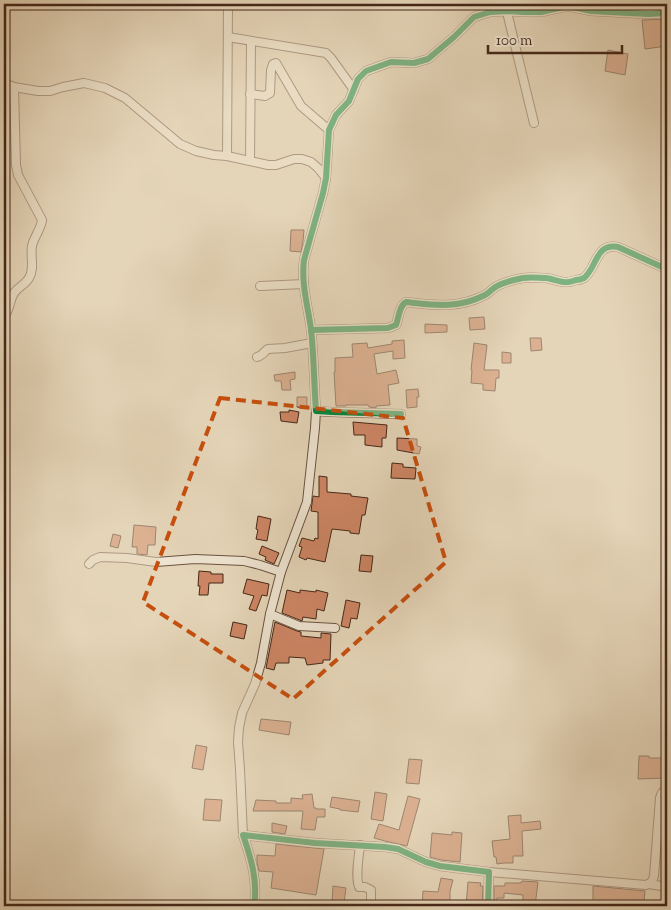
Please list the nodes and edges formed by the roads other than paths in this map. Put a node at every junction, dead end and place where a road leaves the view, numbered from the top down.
1 (228, 4) edge
2 (568, 5) edge
3 (506, 7) edge
4 (667, 13) edge
5 (228, 37) junction
6 (251, 41) junction
7 (4, 83) edge
8 (14, 87) junction
9 (354, 90) junction
10 (250, 94) junction
11 (534, 123) dead end
12 (329, 130) junction
13 (227, 156) junction
14 (250, 161) junction
15 (326, 178) junction
16 (667, 269) edge
17 (304, 284) junction
18 (260, 286) dead end
19 (4, 316) edge
20 (311, 330) junction
21 (312, 343) junction
22 (257, 357) dead end
23 (316, 411) junction
24 (402, 414) dead end
25 (89, 564) dead end
26 (281, 572) junction
27 (270, 614) junction
28 (335, 628) dead end
29 (667, 790) edge
30 (243, 835) junction
31 (360, 845) junction
32 (489, 872) junction
33 (649, 884) junction
34 (667, 887) edge
35 (254, 906) edge
36 (371, 906) edge
37 (488, 906) edge

1 - 5 street
2 - 3 street
2 - 4 street
3 - 9 street
3 - 11 street
5 - 6 street
5 - 13 street
6 - 9 street
6 - 10 street
7 - 8 street
8 - 13 street
8 - 19 street
9 - 12 street
10 - 12 street
10 - 14 street
12 - 15 street
13 - 14 street
14 - 15 street
15 - 17 street
16 - 20 street
17 - 18 street
17 - 20 street
20 - 21 street
21 - 22 street
21 - 23 street
23 - 24 street
23 - 26 street
25 - 26 street
26 - 27 street
27 - 28 street
27 - 30 street
29 - 33 street
30 - 31 street
30 - 35 street
31 - 32 street
31 - 36 street
32 - 33 street
32 - 37 street
33 - 34 street

